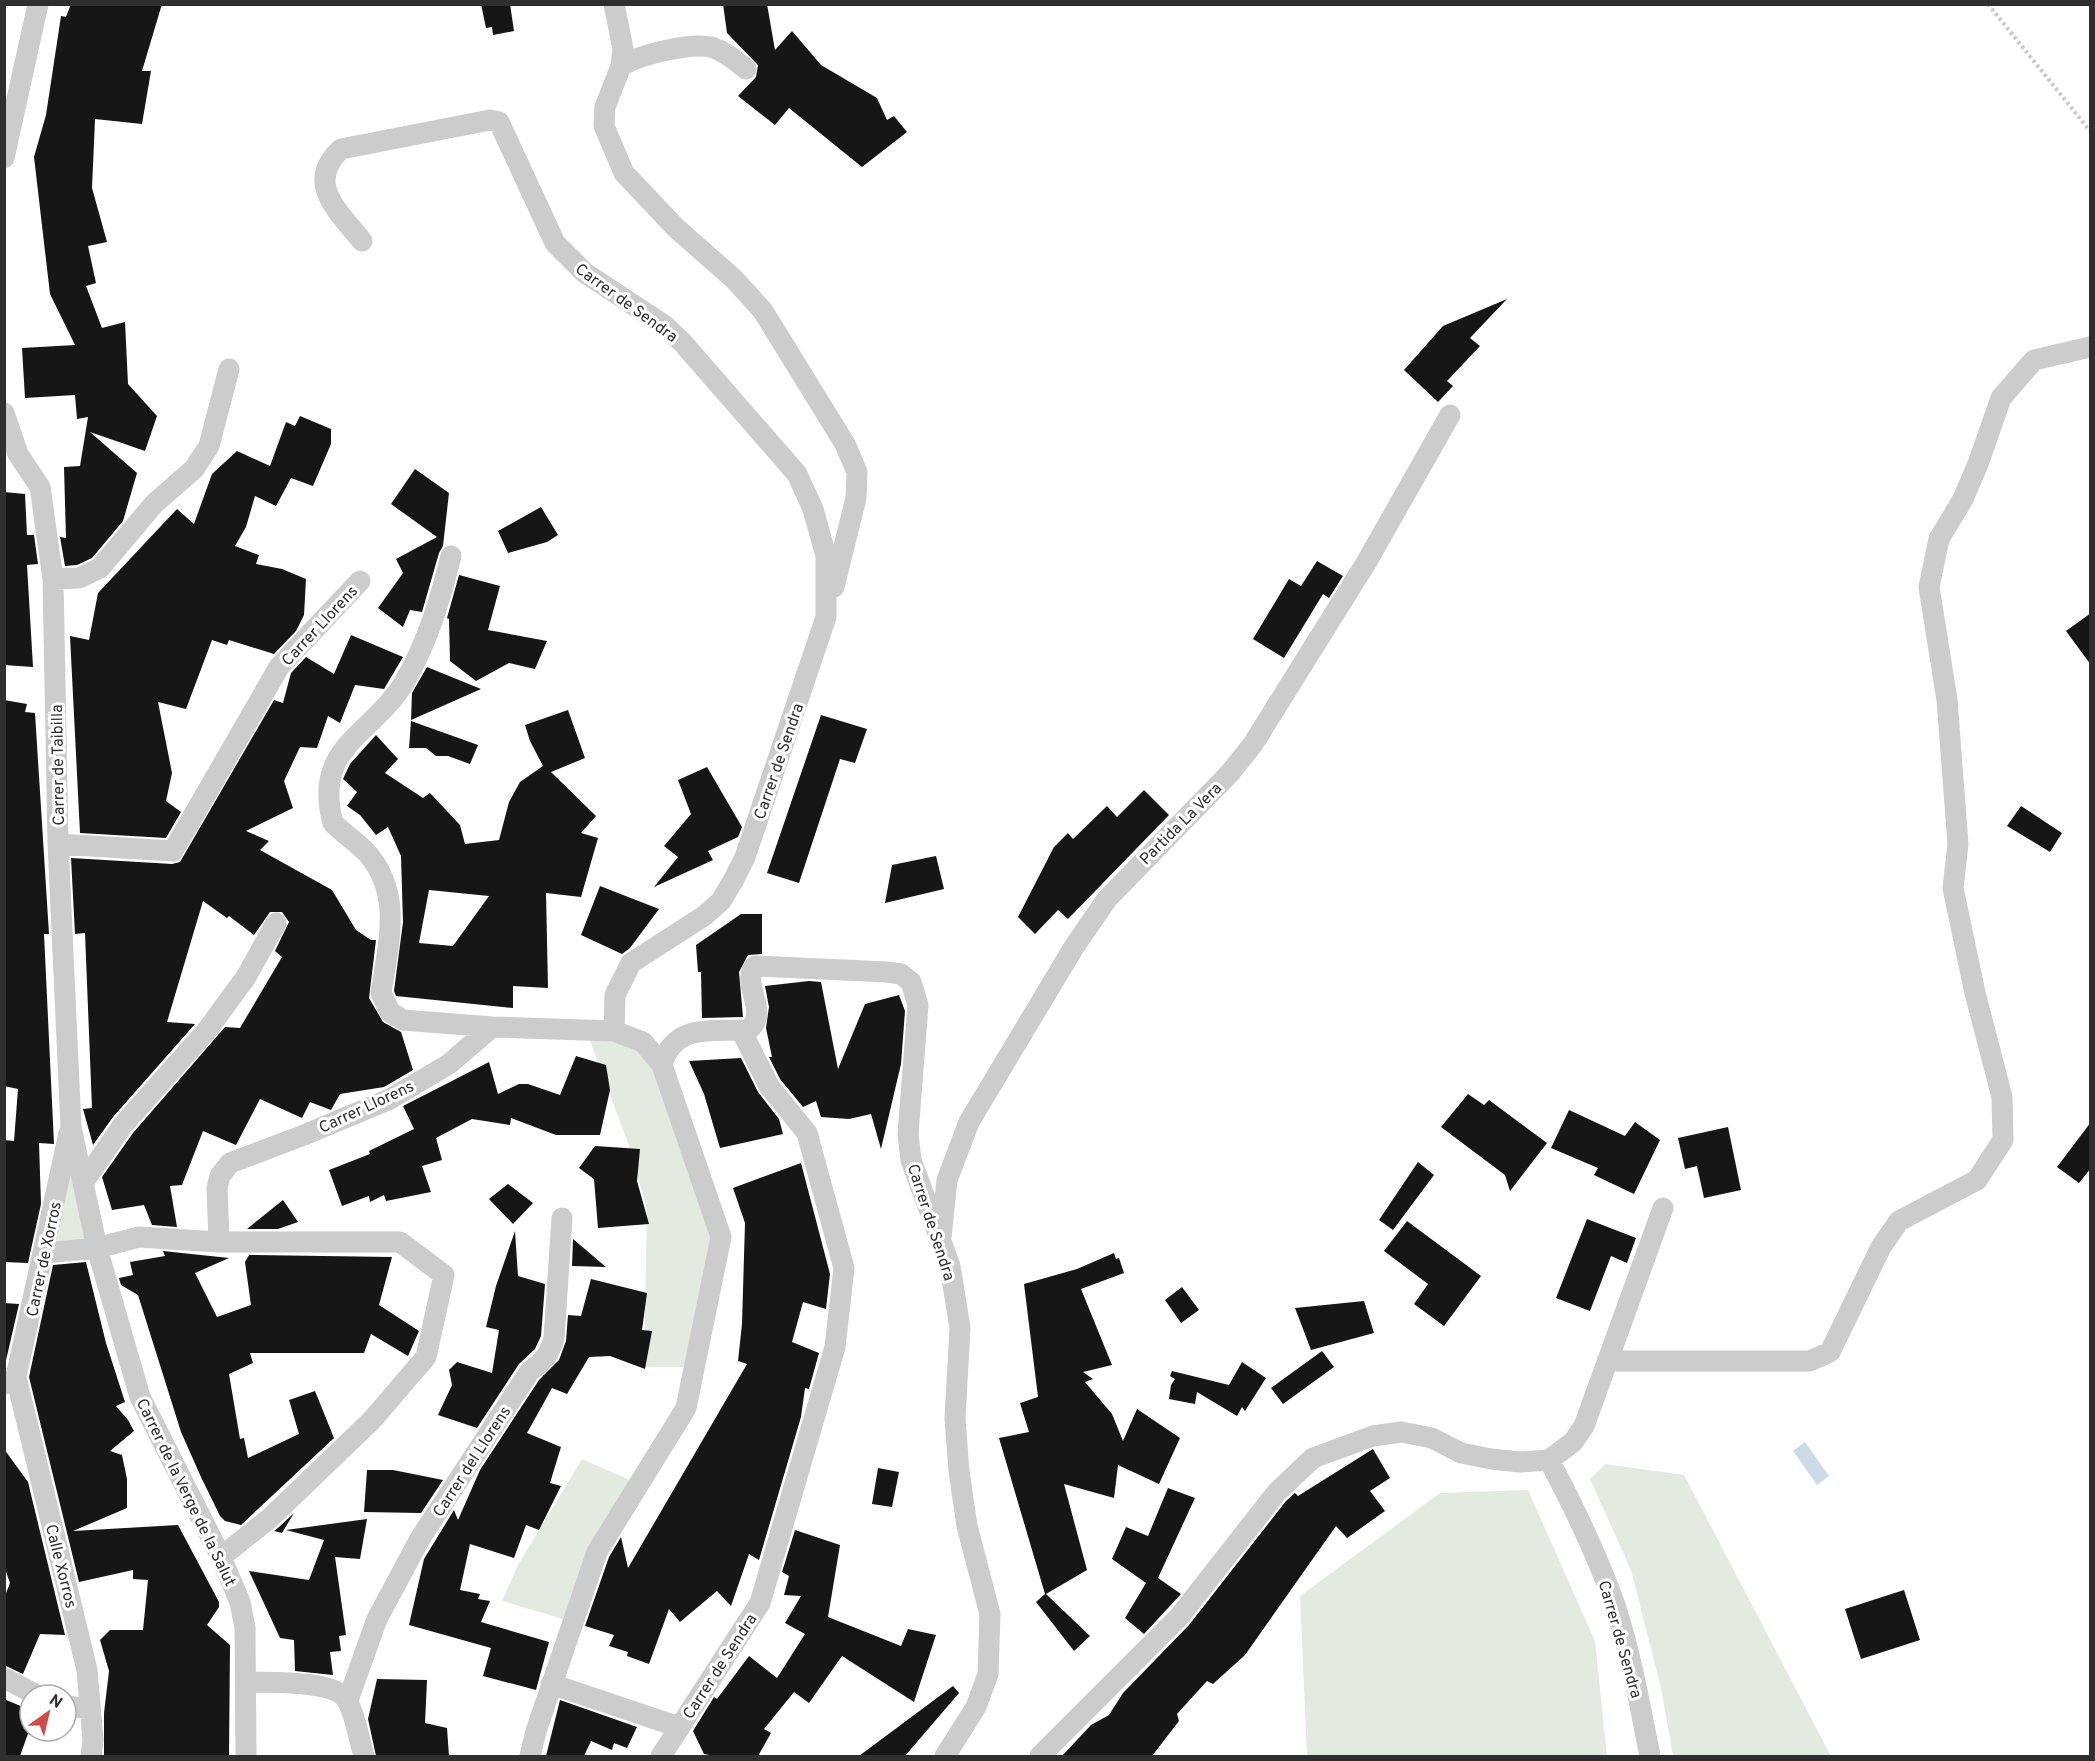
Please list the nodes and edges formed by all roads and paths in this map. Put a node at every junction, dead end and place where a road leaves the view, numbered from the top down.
1 (38, 4) edge
2 (614, 4) edge
3 (1988, 4) edge
4 (621, 66) junction
5 (746, 69) dead end
6 (2091, 130) edge
7 (4, 158) edge
8 (362, 241) dead end
9 (2091, 346) edge
10 (230, 369) dead end
11 (4, 413) edge
12 (1450, 415) dead end
13 (11, 460) edge
14 (452, 556) dead end
15 (53, 579) junction
16 (360, 581) dead end
17 (826, 617) junction
18 (58, 844) junction
19 (276, 923) dead end
20 (492, 1027) junction
21 (741, 1030) junction
22 (614, 1031) junction
23 (662, 1065) junction
24 (71, 1127) junction
25 (83, 1183) junction
26 (1663, 1208) dead end
27 (562, 1218) dead end
28 (941, 1241) junction
29 (219, 1242) junction
30 (97, 1248) junction
31 (45, 1253) junction
32 (1607, 1361) junction
33 (10, 1381) edge
34 (1550, 1460) junction
35 (220, 1557) junction
36 (4, 1678) edge
37 (246, 1682) junction
38 (551, 1684) junction
39 (18, 1685) edge
40 (348, 1700) junction
41 (78, 1708) edge
42 (90, 1709) junction
43 (680, 1727) junction
44 (91, 1756) edge
45 (246, 1756) edge
46 (364, 1756) edge
47 (530, 1756) edge
48 (661, 1756) edge
49 (945, 1756) edge
50 (1040, 1756) edge
51 (1650, 1756) edge

1 - 7 street
2 - 4 street, Carrer de Sendra
3 - 6 path
4 - 5 street
4 - 17 street, Carrer de Sendra
8 - 17 street, Carrer de Sendra
9 - 32 street
10 - 15 street
11 - 13 street, Carrer de Taibilla
12 - 28 street, Partida La Vera
13 - 15 street, Carrer de Taibilla
14 - 20 street
15 - 18 street, Carrer de Taibilla
16 - 18 street, Carrer Llorens
17 - 22 street, Carrer de Sendra
18 - 24 street, Carrer de Taibilla
19 - 25 street
20 - 22 street
20 - 29 street, Carrer Llorens
21 - 23 street
21 - 28 street, Carrer de Sendra
21 - 43 street, Carrer de Sendra
22 - 23 street
23 - 38 street
24 - 25 street, Carrer de la Verge de la Salut
24 - 31 street, Carrer de Xorros
25 - 30 street, Carrer de la Verge de la Salut
26 - 32 street
27 - 40 street, Carrer del Llorens
28 - 49 street, Carrer de Sendra
29 - 30 street
29 - 35 street
30 - 31 street
30 - 35 street, Carrer de la Verge de la Salut
31 - 33 street, Carrer de Xorros
32 - 34 street
33 - 42 street, Calle Xorros
34 - 50 street
34 - 51 street, Carrer de Sendra
35 - 37 street, Carrer de la Verge de la Salut
36 - 39 street
37 - 40 street
37 - 45 street, Carrer de la Verge de la Salut
38 - 43 street
38 - 47 street
40 - 46 street
41 - 42 street
42 - 44 street, Calle Xorros
43 - 48 street, Carrer de Sendra

